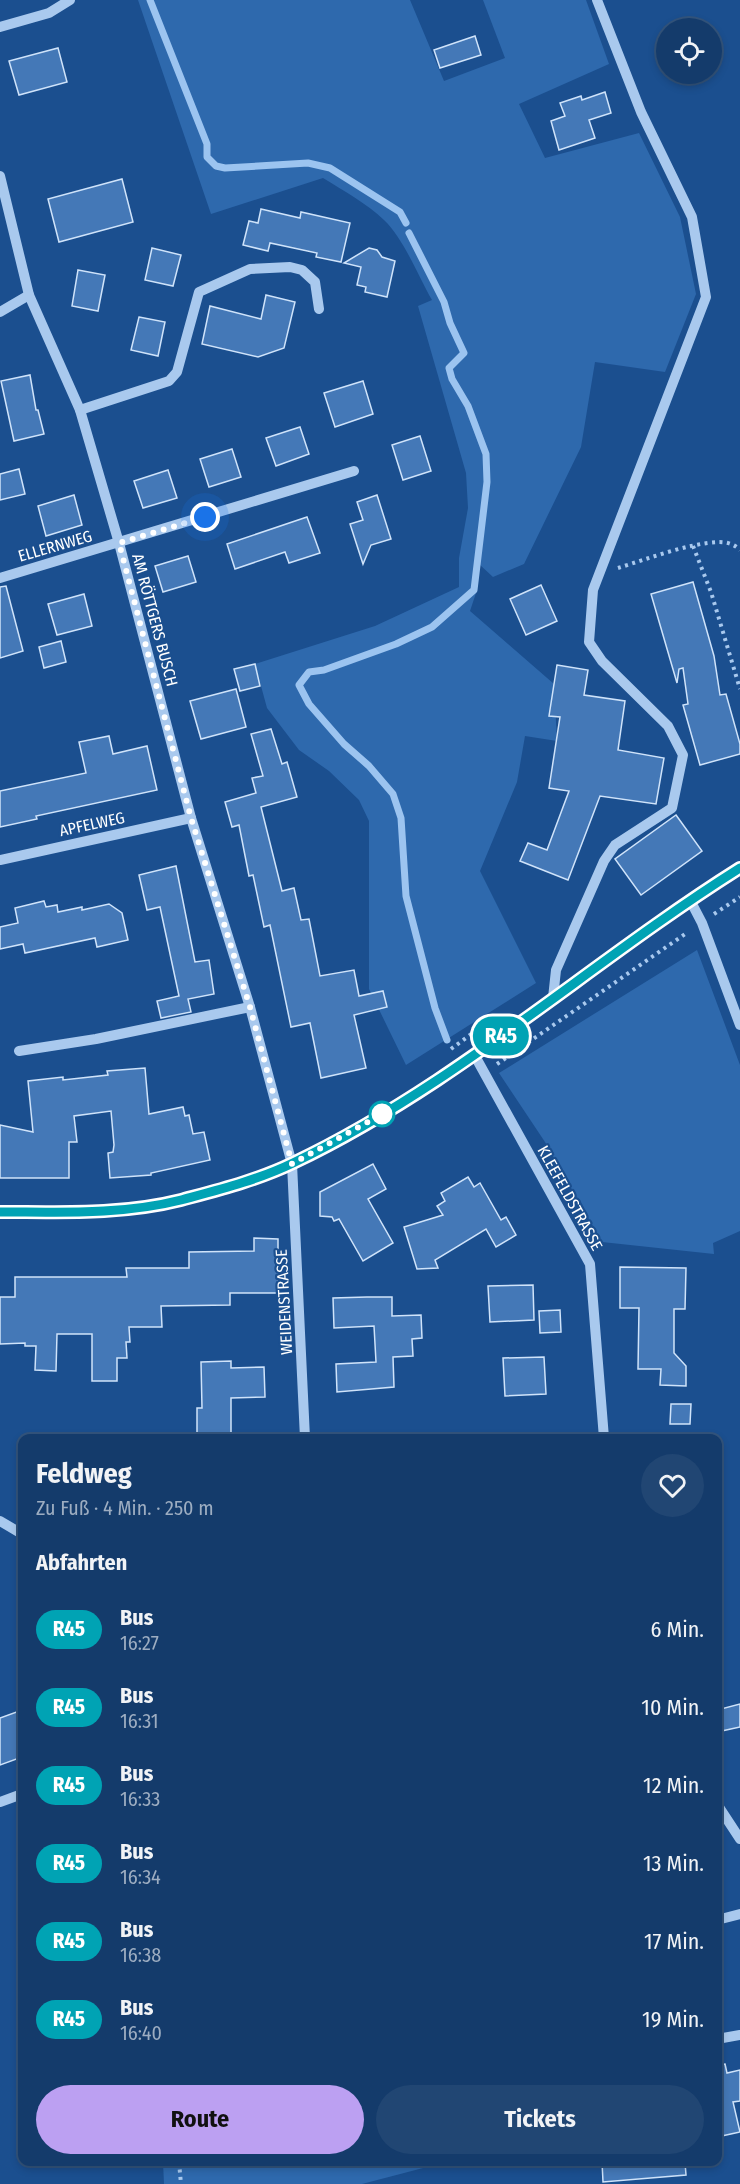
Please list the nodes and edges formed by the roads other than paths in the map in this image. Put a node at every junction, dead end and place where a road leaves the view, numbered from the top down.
1 (70, 0) edge
2 (597, 0) edge
3 (0, 27) edge
4 (0, 176) edge
5 (30, 295) junction
6 (319, 309) dead end
7 (0, 312) edge
8 (80, 410) junction
9 (354, 471) dead end
10 (119, 543) junction
11 (0, 578) edge
12 (191, 818) junction
13 (0, 860) edge
14 (740, 868) edge
15 (690, 900) junction
16 (553, 998) junction
17 (250, 1007) junction
18 (740, 1025) edge
19 (19, 1051) dead end
20 (475, 1056) junction
21 (292, 1164) junction
22 (0, 1212) edge
23 (305, 1434) edge
24 (604, 1434) edge
25 (0, 1521) edge
26 (18, 1532) edge
27 (18, 1795) edge
28 (0, 1802) edge
29 (722, 1812) edge
30 (740, 1839) edge
31 (740, 1914) edge
32 (722, 1919) edge
33 (740, 2034) edge
34 (722, 2038) edge

1 - 3 street
2 - 16 street
4 - 5 street, AM RÖTTGERS BUSCH
5 - 7 street
5 - 8 street, AM RÖTTGERS BUSCH
6 - 8 street
8 - 10 street, AM RÖTTGERS BUSCH
9 - 10 street, ELLERNWEG
10 - 11 street, ELLERNWEG
10 - 12 street, AM RÖTTGERS BUSCH
12 - 13 street, APFELWEG
12 - 17 street, AM RÖTTGERS BUSCH
14 - 15 street
15 - 16 street
15 - 18 street
16 - 20 street
17 - 19 street
17 - 21 street, AM RÖTTGERS BUSCH
20 - 21 street
20 - 24 street, KLEEFELDSTRASSE
21 - 22 street
21 - 23 street, WEIDENSTRASSE
25 - 26 street
27 - 28 street
29 - 30 street
31 - 32 street
33 - 34 street

